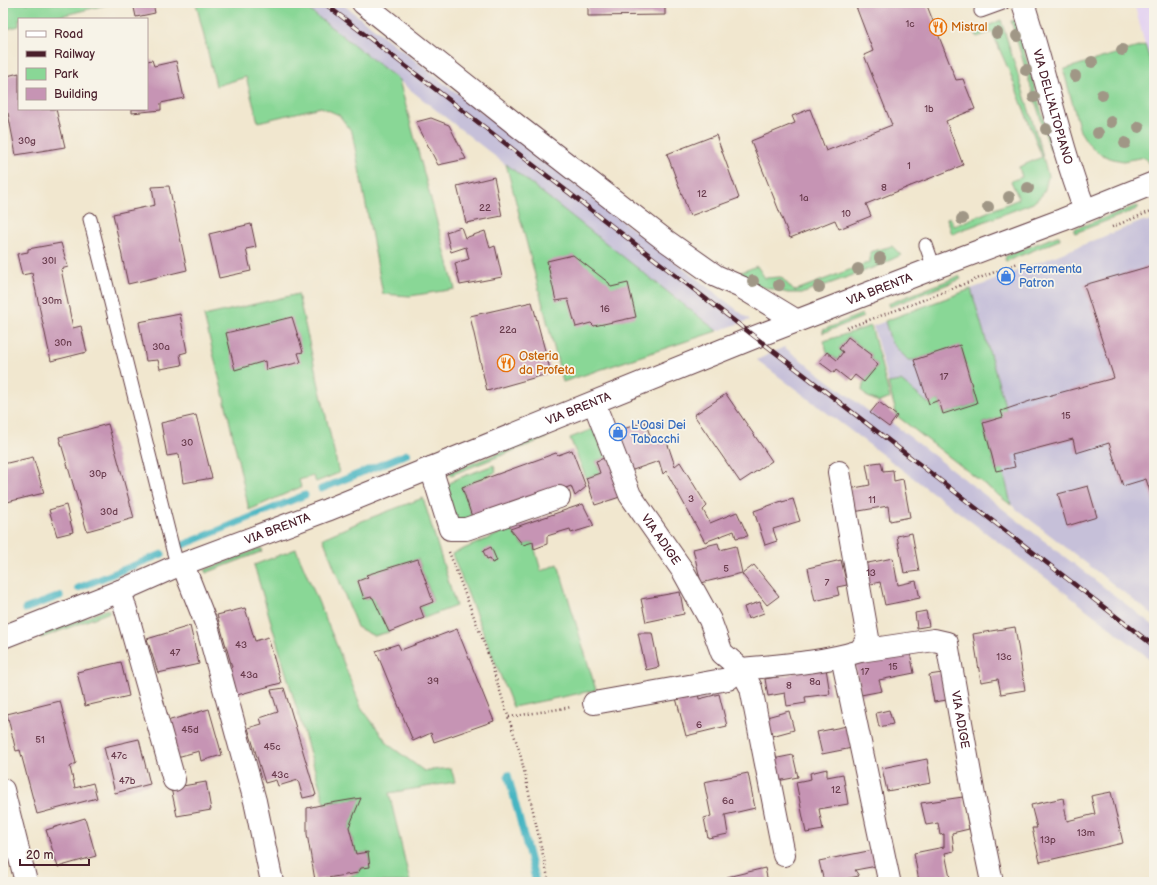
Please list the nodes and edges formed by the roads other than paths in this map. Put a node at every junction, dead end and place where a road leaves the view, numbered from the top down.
1 (363, 3) edge
2 (1003, 3) edge
3 (1023, 3) edge
4 (981, 11) dead end
5 (1154, 183) edge
6 (1085, 210) junction
7 (90, 219) dead end
8 (926, 245) dead end
9 (934, 268) junction
10 (797, 322) junction
11 (594, 403) junction
12 (430, 468) junction
13 (839, 472) dead end
14 (559, 497) dead end
15 (181, 566) junction
16 (120, 591) junction
17 (3, 637) edge
18 (851, 654) junction
19 (741, 668) junction
20 (594, 703) road end
21 (174, 780) dead end
22 (3, 790) edge
23 (784, 855) dead end
24 (889, 880) dead end
25 (26, 882) edge
26 (272, 882) edge
27 (992, 882) edge

1 - 10 street
2 - 4 lane
3 - 6 street, VIA DELL'ALTOPIANO
5 - 6 street, VIA BRENTA
6 - 9 street, VIA BRENTA
7 - 15 lane
8 - 9 lane
9 - 10 street, VIA BRENTA
10 - 11 street, VIA BRENTA
11 - 12 street, VIA BRENTA
11 - 19 street, VIA ADIGE
12 - 14 street
12 - 15 street, VIA BRENTA
13 - 18 street
15 - 16 street, VIA BRENTA
15 - 26 street
16 - 17 street, VIA BRENTA
16 - 21 street
18 - 19 street, VIA ADIGE
18 - 24 street
18 - 27 street, VIA ADIGE
19 - 20 street
19 - 23 street, VIA ADIGE
22 - 25 street

